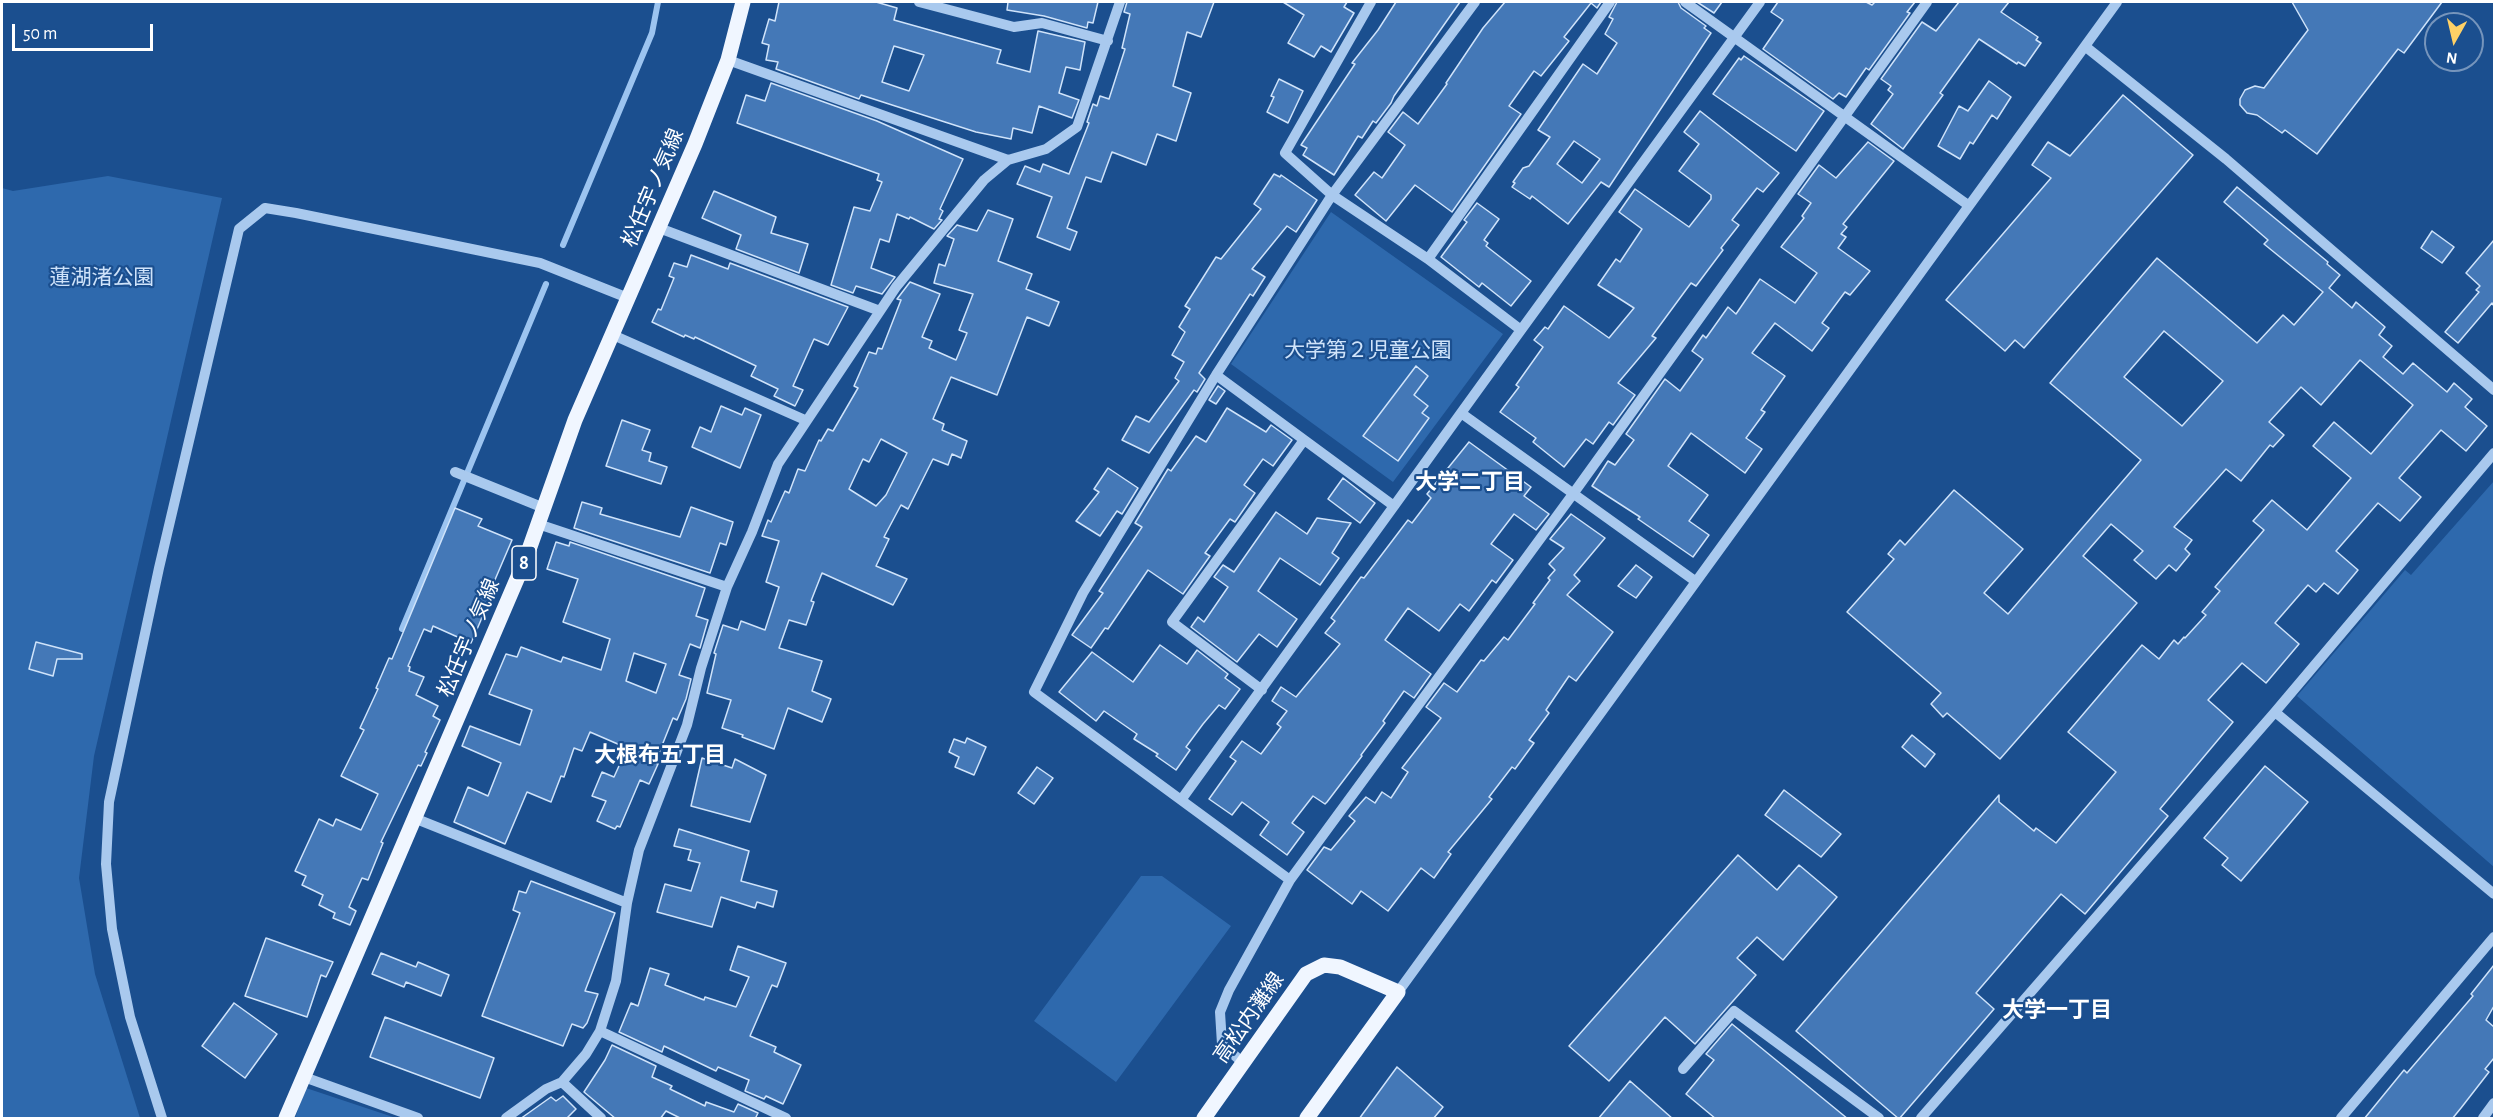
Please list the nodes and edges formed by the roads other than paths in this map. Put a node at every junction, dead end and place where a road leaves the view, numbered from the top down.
1 (743, 2) edge
2 (919, 2) edge
3 (1120, 2) edge
4 (1371, 2) edge
5 (1475, 2) edge
6 (1610, 2) edge
7 (1685, 2) edge
8 (1760, 2) edge
9 (1927, 2) edge
10 (2117, 2) edge
11 (1735, 37) junction
12 (1108, 41) junction
13 (2086, 47) junction
14 (728, 60) junction
15 (1844, 115) junction
16 (1008, 160) junction
17 (1332, 195) junction
18 (1968, 205) junction
19 (659, 228) junction
20 (1428, 259) junction
21 (628, 298) junction
22 (880, 311) junction
23 (1521, 330) junction
24 (613, 334) junction
25 (1216, 375) junction
26 (2494, 390) edge
27 (1461, 413) junction
28 (805, 420) junction
29 (1305, 440) junction
30 (2494, 453) edge
31 (457, 473) dead end
32 (1573, 494) junction
33 (1394, 506) junction
34 (544, 508) junction
35 (538, 524) junction
36 (1695, 580) junction
37 (727, 587) junction
38 (1262, 690) junction
39 (2275, 712) junction
40 (1181, 800) junction
41 (414, 818) junction
42 (1290, 880) junction
43 (2494, 894) edge
44 (627, 903) junction
45 (2494, 937) edge
46 (1398, 993) junction
47 (600, 1031) junction
48 (1244, 1063) junction
49 (1683, 1069) dead end
50 (304, 1077) junction
51 (562, 1082) junction
52 (2494, 1103) edge
53 (162, 1119) edge
54 (286, 1119) edge
55 (418, 1119) edge
56 (506, 1119) edge
57 (601, 1119) edge
58 (786, 1119) edge
59 (1204, 1119) edge
60 (1307, 1119) edge
61 (1879, 1119) edge
62 (1921, 1119) edge
63 (2341, 1119) edge
64 (2482, 1119) edge

1 - 14 main road, 松任宇ノ気線 / 8
2 - 12 street
3 - 12 street
4 - 17 street
5 - 17 street
6 - 20 street
7 - 11 street
8 - 11 street
9 - 15 street
10 - 13 street
11 - 15 street
11 - 23 street
12 - 16 street
13 - 18 street
13 - 26 street
14 - 16 street
14 - 19 main road, 松任宇ノ気線 / 8
15 - 18 street
15 - 32 street
16 - 22 street
17 - 20 street
17 - 25 street
18 - 36 street
19 - 21 main road, 松任宇ノ気線 / 8
19 - 22 street
20 - 23 street
21 - 24 main road, 松任宇ノ気線 / 8
21 - 53 street
22 - 28 street
23 - 27 street
24 - 28 street
24 - 34 main road, 松任宇ノ気線 / 8
25 - 29 street
25 - 40 street
27 - 32 street
27 - 33 street
28 - 37 street
29 - 33 street
29 - 38 street
30 - 39 street
31 - 34 street
32 - 36 street
32 - 42 street
33 - 38 street
34 - 35 main road, 松任宇ノ気線 / 8
35 - 37 street
35 - 41 main road, 松任宇ノ気線 / 8
36 - 46 street
37 - 44 street
38 - 40 street
39 - 43 street
39 - 62 street
40 - 42 street
41 - 44 street
41 - 50 main road, 松任宇ノ気線 / 8
42 - 48 street
44 - 47 street
45 - 63 street
46 - 48 main road, 高松内灘線
46 - 60 main road
47 - 51 street
47 - 58 street
48 - 59 main road, 高松内灘線
49 - 61 street
50 - 54 main road, 松任宇ノ気線 / 8
50 - 55 street
51 - 56 street
51 - 57 street
52 - 64 street

